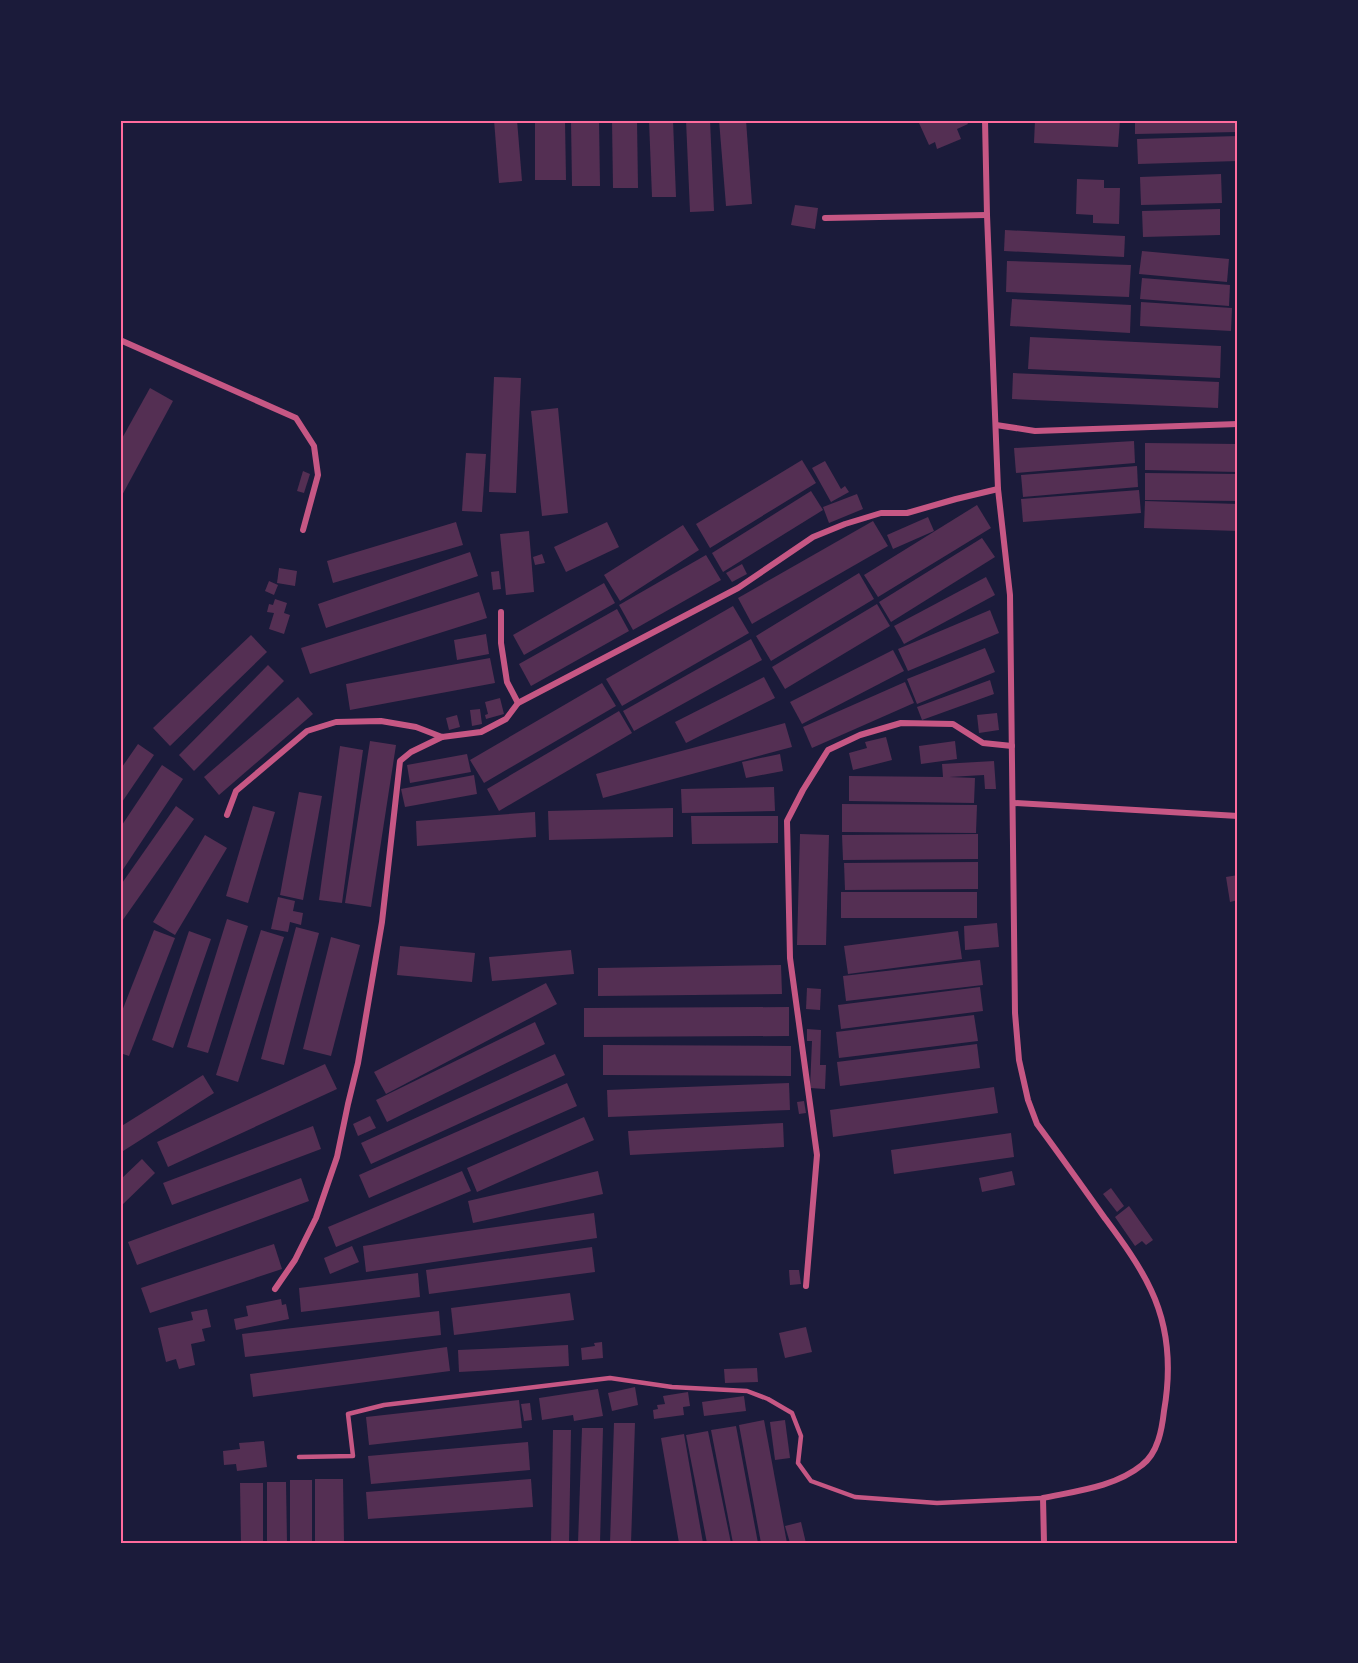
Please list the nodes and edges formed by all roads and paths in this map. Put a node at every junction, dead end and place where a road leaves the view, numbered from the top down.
1 (985, 120) edge
2 (987, 215) junction
3 (825, 218) dead end
4 (120, 340) edge
5 (996, 424) junction
6 (1238, 424) edge
7 (998, 489) junction
8 (303, 530) dead end
9 (501, 612) dead end
10 (519, 703) junction
11 (442, 738) junction
12 (1012, 746) junction
13 (1014, 803) junction
14 (227, 815) dead end
15 (1238, 816) edge
16 (806, 1286) dead end
17 (275, 1289) dead end
18 (298, 1457) dead end
19 (1043, 1498) junction
20 (1044, 1543) edge

1 - 2 street
2 - 3 street
2 - 5 street
4 - 8 street
5 - 6 street
5 - 7 street
7 - 10 street
7 - 12 street
9 - 10 street
10 - 11 street
11 - 14 street
11 - 17 street
12 - 13 street
12 - 16 street
13 - 15 street
13 - 19 street
18 - 19 lane
19 - 20 street

